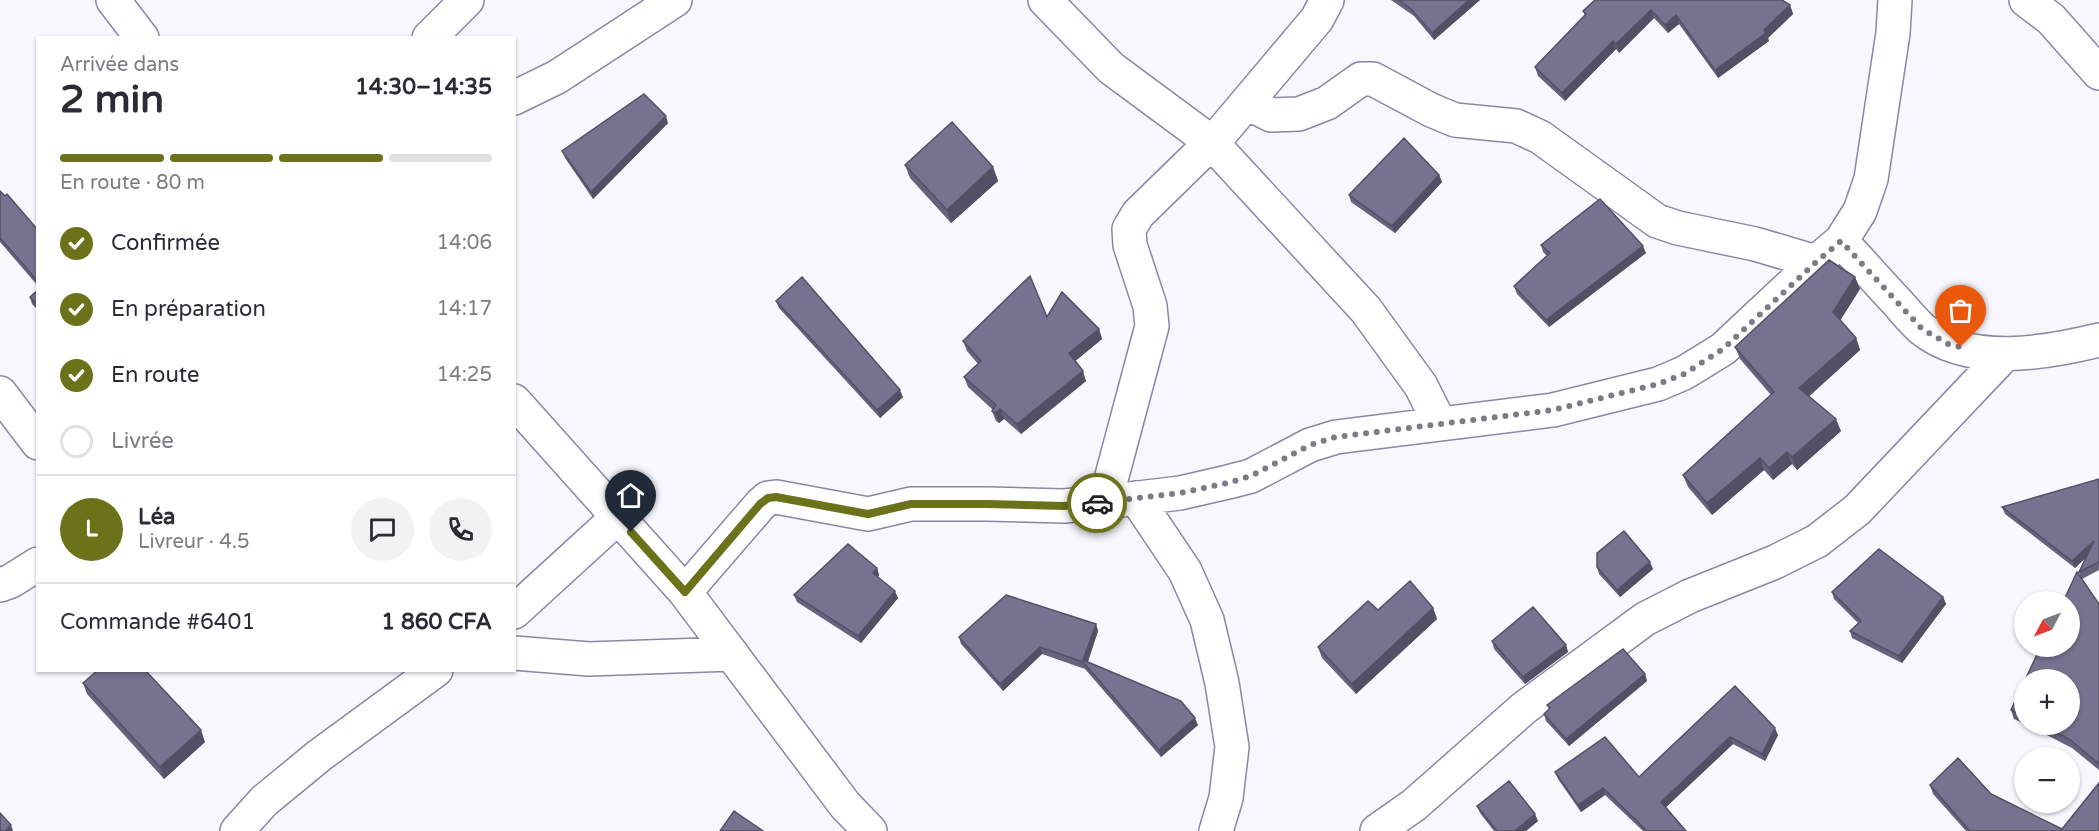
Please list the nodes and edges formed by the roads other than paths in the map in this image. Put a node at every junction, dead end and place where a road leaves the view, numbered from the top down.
1 (113, 0) edge
2 (467, 0) edge
3 (675, 0) edge
4 (1045, 0) edge
5 (1327, 0) edge
6 (1894, 0) edge
7 (2026, 0) edge
8 (140, 36) edge
9 (431, 36) edge
10 (2099, 73) edge
11 (516, 97) edge
12 (1246, 103) junction
13 (1211, 142) junction
14 (1841, 241) junction
15 (1816, 262) junction
16 (2099, 340) edge
17 (2005, 354) junction
18 (0, 393) edge
19 (516, 403) edge
20 (1440, 424) junction
21 (36, 440) edge
22 (1121, 500) junction
23 (618, 517) junction
24 (36, 565) edge
25 (0, 585) edge
26 (685, 592) junction
27 (516, 610) edge
28 (516, 653) edge
29 (732, 654) junction
30 (433, 672) edge
31 (237, 831) edge
32 (870, 831) edge
33 (1216, 831) edge
34 (1377, 831) edge

1 - 8 street
2 - 9 street
3 - 11 street
4 - 13 street
5 - 12 street
6 - 14 street
7 - 10 street
12 - 13 street
12 - 15 street
13 - 20 street
13 - 22 street
14 - 15 street
14 - 17 street
15 - 20 street
16 - 17 street
17 - 34 street
18 - 21 street
19 - 23 street
20 - 22 street
22 - 26 street
22 - 33 street
23 - 26 street
23 - 27 street
24 - 25 street
26 - 29 street
28 - 29 street
29 - 32 street
30 - 31 street

